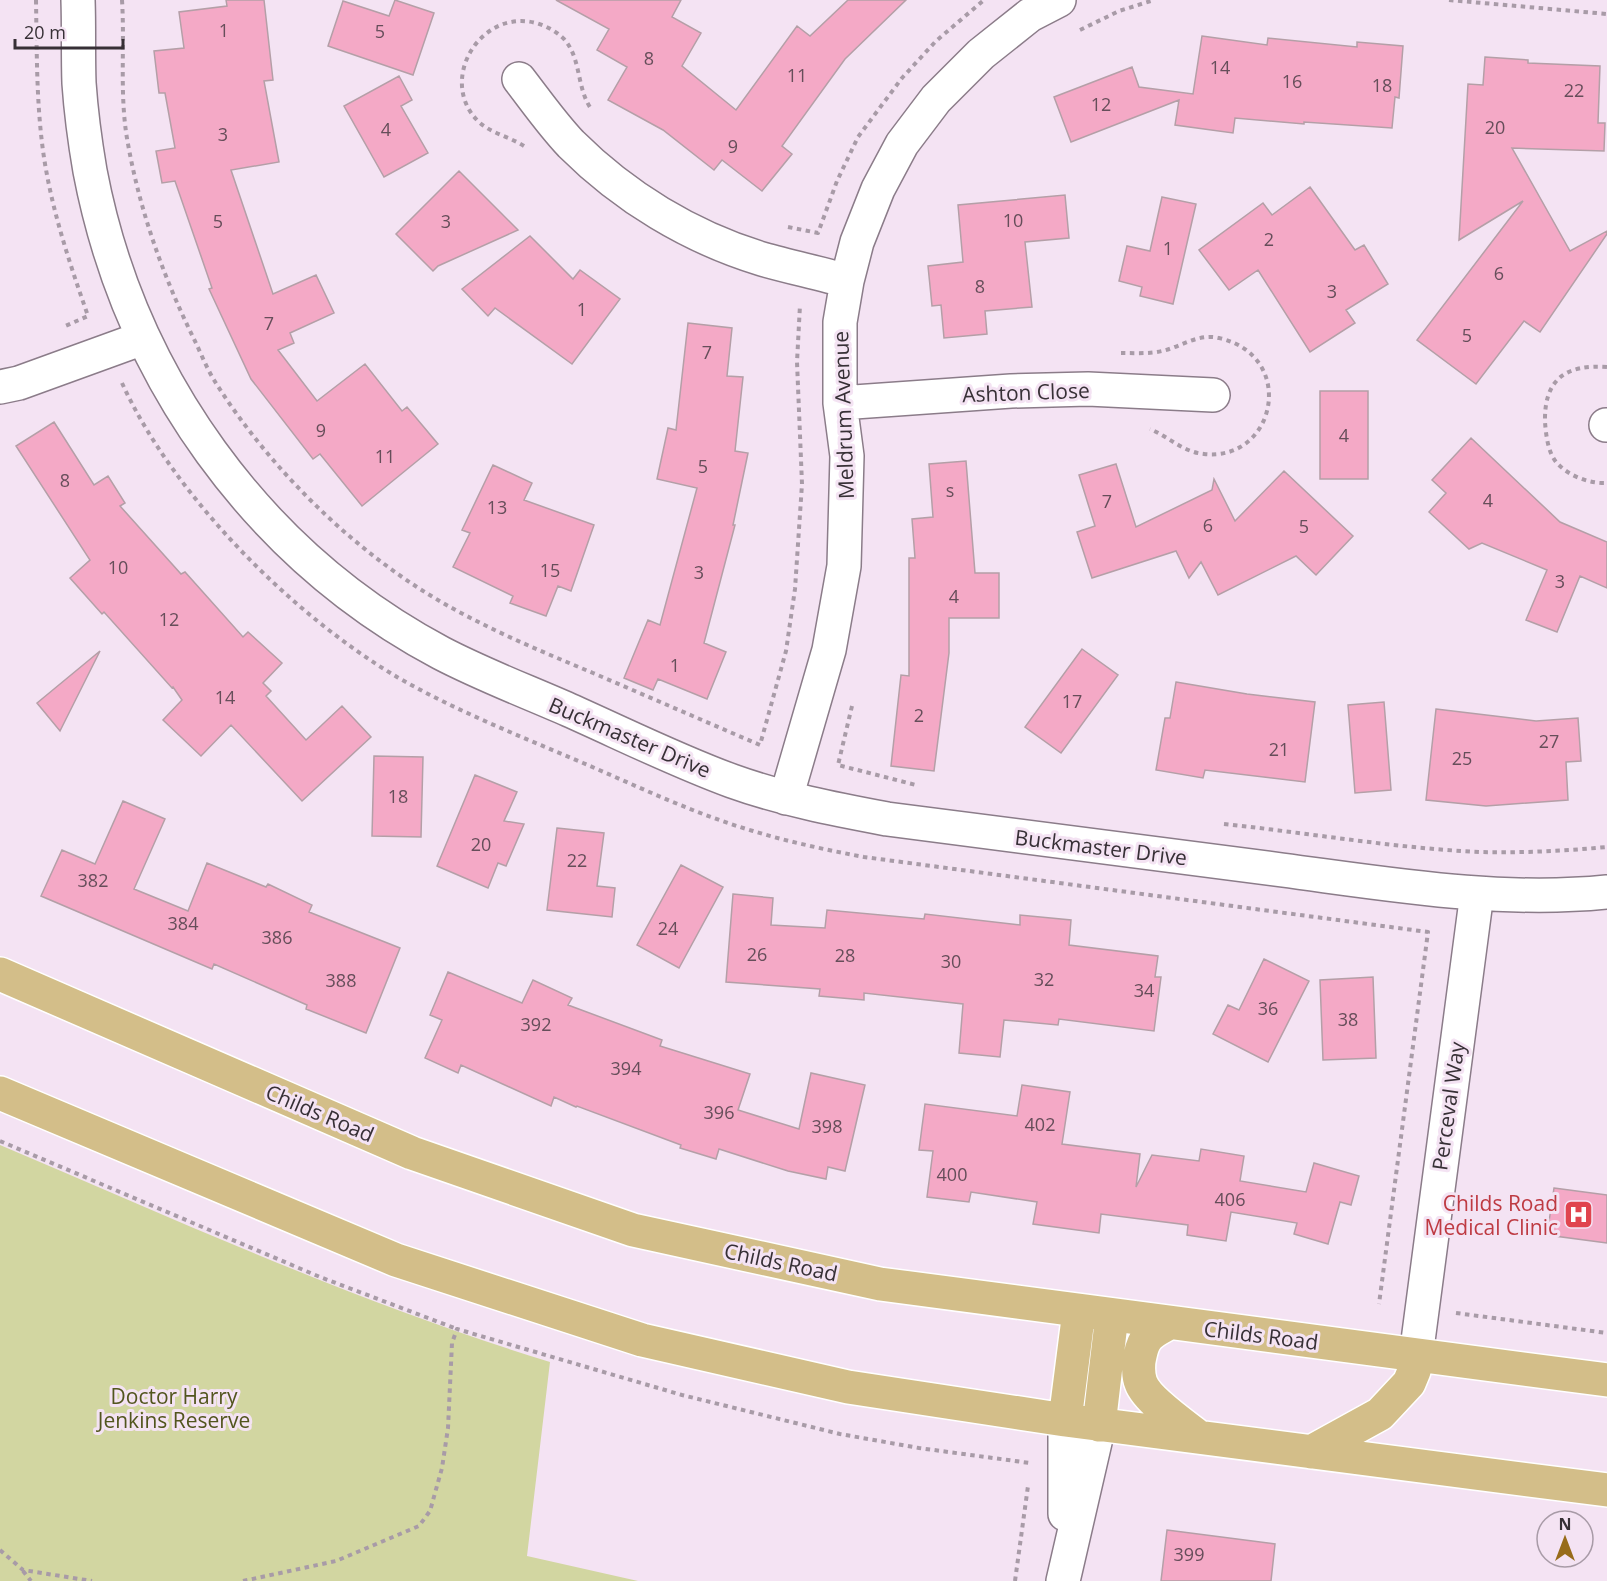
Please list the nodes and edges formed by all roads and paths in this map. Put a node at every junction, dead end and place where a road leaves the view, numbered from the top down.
1 (36, 0) edge
2 (78, 0) edge
3 (122, 0) edge
4 (984, 0) edge
5 (1059, 0) edge
6 (1449, 0) edge
7 (1607, 14) edge
8 (519, 79) dead end
9 (596, 116) dead end
10 (527, 147) dead end
11 (782, 226) dead end
12 (847, 281) junction
13 (800, 302) dead end
14 (58, 329) dead end
15 (143, 338) junction
16 (1607, 367) edge
17 (0, 387) edge
18 (1212, 395) dead end
19 (840, 402) junction
20 (1607, 483) edge
21 (837, 765) dead end
22 (925, 787) dead end
23 (786, 798) junction
24 (1221, 824) dead end
25 (1607, 847) edge
26 (1607, 892) edge
27 (1478, 893) junction
28 (0, 974) edge
29 (0, 1093) edge
30 (0, 1141) edge
31 (1079, 1311) junction
32 (1421, 1311) junction
33 (1112, 1316) junction
34 (1169, 1323) junction
35 (457, 1329) junction
36 (1607, 1333) edge
37 (1416, 1356) junction
38 (1607, 1380) edge
39 (1065, 1420) junction
40 (1099, 1425) junction
41 (1199, 1437) junction
42 (1311, 1452) junction
43 (1607, 1490) edge
44 (0, 1550) edge
45 (23, 1570) junction
46 (1064, 1576) edge
47 (31, 1581) edge
48 (92, 1581) edge
49 (243, 1581) edge
50 (1015, 1581) edge

1 - 14 path
2 - 15 street, Buckmaster Drive
3 - 13 path
4 - 11 path
5 - 12 street, Meldrum Avenue
6 - 7 path
8 - 12 street
9 - 10 path
12 - 19 street, Meldrum Avenue
15 - 17 street
15 - 23 street, Buckmaster Drive
16 - 20 path
18 - 19 street, Ashton Close
19 - 23 street, Meldrum Avenue
21 - 22 path
23 - 27 street, Buckmaster Drive
24 - 25 path
26 - 27 street, Buckmaster Drive
27 - 32 street, Perceval Way
28 - 31 main road, Childs Road
29 - 39 main road
30 - 35 path
31 - 33 main road, Childs Road
31 - 39 main road
32 - 36 path
32 - 37 street, Perceval Way
33 - 34 main road, Childs Road
33 - 40 main road
34 - 37 main road, Childs Road
34 - 41 main road
35 - 49 path
35 - 50 path
37 - 38 main road, Childs Road
37 - 42 main road
39 - 40 main road
39 - 46 street
40 - 41 main road
40 - 46 street
41 - 42 main road
42 - 43 main road
44 - 45 path
45 - 47 path
45 - 48 path

